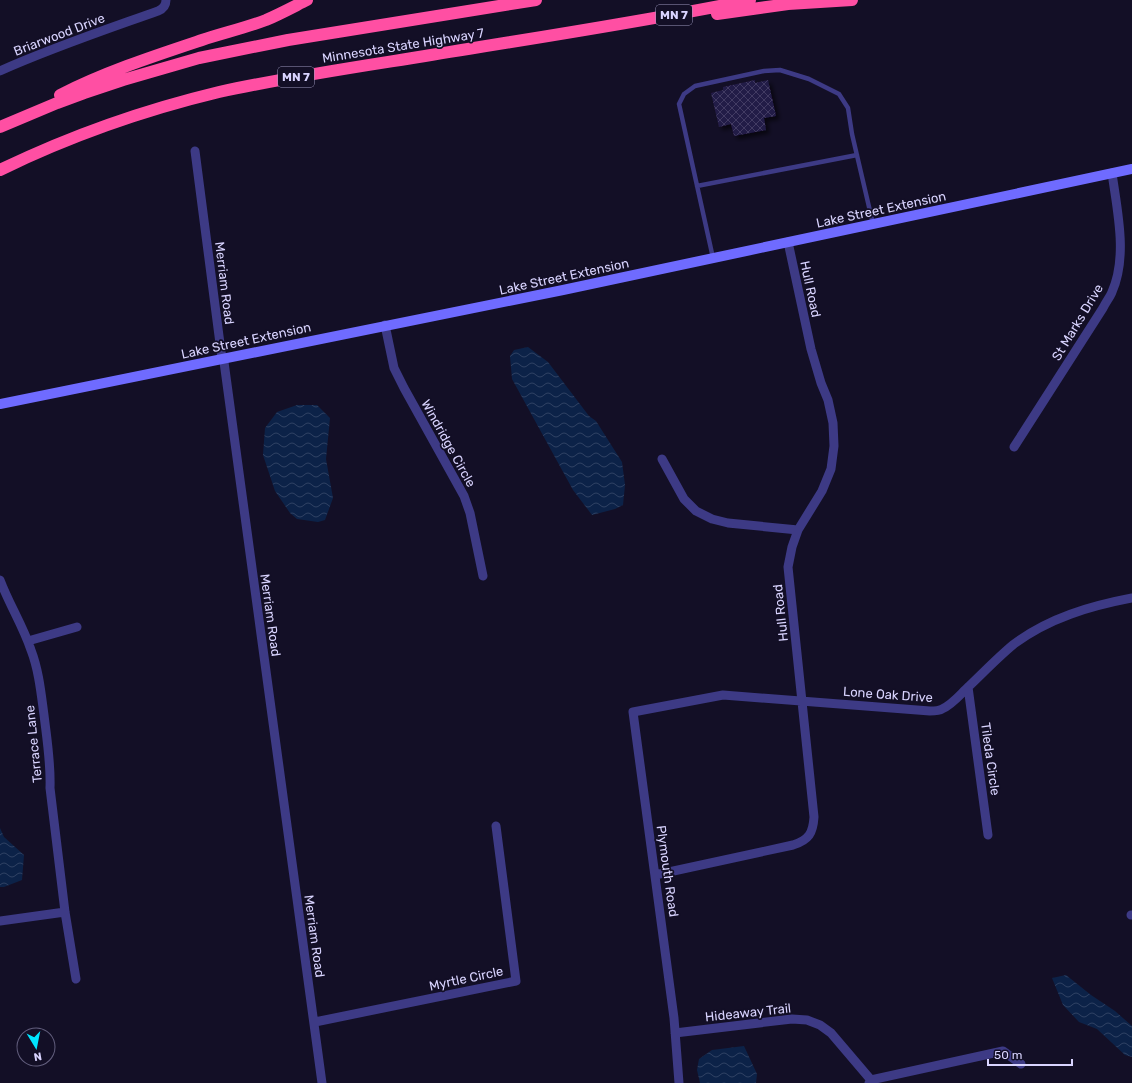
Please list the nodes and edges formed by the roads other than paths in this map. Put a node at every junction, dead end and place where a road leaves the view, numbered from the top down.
1 (166, 0) edge
2 (307, 0) edge
3 (536, 0) edge
4 (750, 0) edge
5 (852, 0) edge
6 (599, 28) junction
7 (0, 71) edge
8 (0, 126) edge
9 (195, 152) dead end
10 (857, 155) junction
11 (1, 169) edge
12 (1132, 169) edge
13 (1112, 173) junction
14 (697, 186) junction
15 (873, 224) junction
16 (788, 242) junction
17 (713, 258) junction
18 (385, 325) junction
19 (222, 359) junction
20 (0, 404) edge
21 (1014, 447) dead end
22 (662, 459) dead end
23 (798, 530) junction
24 (483, 576) dead end
25 (0, 580) edge
26 (1132, 598) edge
27 (77, 627) dead end
28 (28, 641) junction
29 (968, 687) junction
30 (802, 702) junction
31 (633, 712) joint
32 (496, 826) dead end
33 (988, 834) dead end
34 (655, 875) junction
35 (65, 912) junction
36 (0, 921) edge
37 (76, 979) dead end
38 (314, 1022) junction
39 (675, 1033) junction
40 (1021, 1064) dead end
41 (870, 1081) edge
42 (322, 1083) edge
43 (679, 1083) edge

1 - 7 street, Briarwood Drive
2 - 8 highway
3 - 8 highway, Minnesota State Highway 7
4 - 6 highway, Minnesota State Highway 7 / MN 7
5 - 6 highway
6 - 11 highway, Minnesota State Highway 7 / MN 7
9 - 19 street, Merriam Road
10 - 14 lane
10 - 14 lane
10 - 15 lane
12 - 13 street, Lake Street Extension
13 - 15 street, Lake Street Extension
13 - 21 street, St Marks Drive
14 - 17 lane
15 - 16 street, Lake Street Extension
16 - 17 street, Lake Street Extension
16 - 23 street, Hull Road
17 - 18 street, Lake Street Extension
18 - 19 street, Lake Street Extension
18 - 24 street, Windridge Circle
19 - 20 street, Lake Street Extension
19 - 38 street, Merriam Road
22 - 23 street
23 - 30 street, Hull Road
25 - 28 street, Terrace Lane
26 - 29 street, Lone Oak Drive
27 - 28 street
28 - 35 street, Terrace Lane
29 - 30 street, Lone Oak Drive
29 - 33 street, Tileda Circle
30 - 31 street, Lone Oak Drive
30 - 34 street, Hull Road
31 - 34 street, Plymouth Road
32 - 38 street, Myrtle Circle
34 - 39 street, Plymouth Road
35 - 36 street
35 - 37 street, Terrace Lane
38 - 42 street, Merriam Road
39 - 41 street, Hideaway Trail
39 - 43 street, Plymouth Road
40 - 41 street, Hideaway Trail

